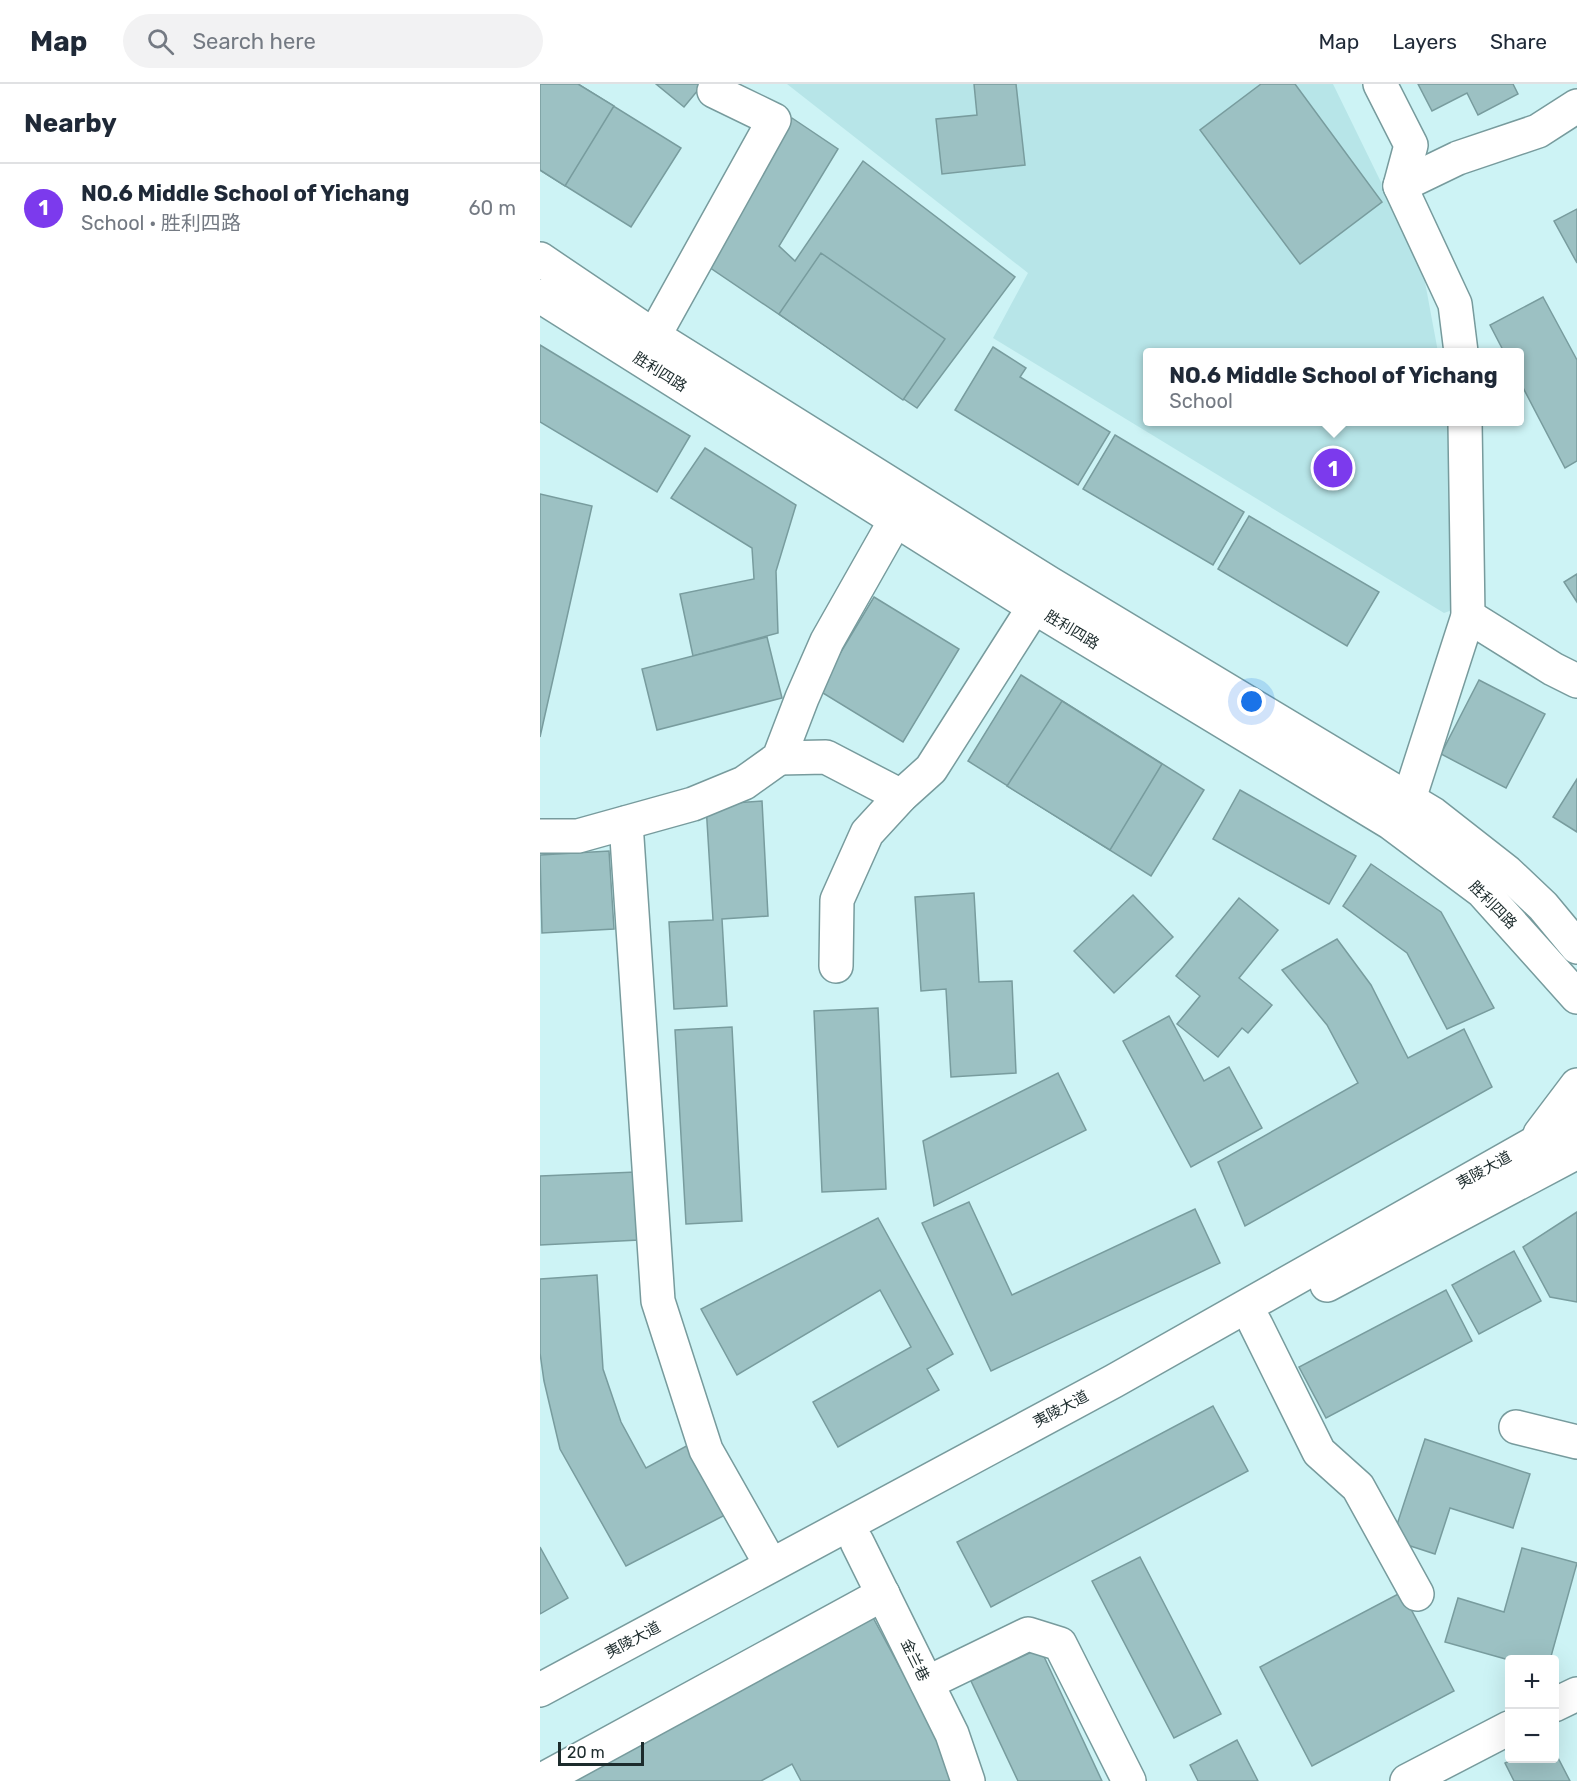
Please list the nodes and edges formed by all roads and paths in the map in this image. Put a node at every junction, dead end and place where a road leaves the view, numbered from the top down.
1 (717, 84) edge
2 (1380, 84) edge
3 (1577, 106) edge
4 (1400, 186) junction
5 (540, 259) edge
6 (540, 296) edge
7 (654, 336) junction
8 (1460, 348) edge
9 (1465, 426) edge
10 (895, 521) junction
11 (1034, 607) junction
12 (1468, 616) junction
13 (1577, 681) edge
14 (779, 758) junction
15 (902, 796) junction
16 (1409, 799) junction
17 (626, 823) junction
18 (540, 836) edge
19 (1565, 927) edge
20 (1577, 947) edge
21 (836, 966) dead end
22 (1576, 998) edge
23 (1577, 1085) edge
24 (1577, 1119) edge
25 (1560, 1154) edge
26 (1255, 1323) junction
27 (1516, 1427) dead end
28 (1577, 1442) edge
29 (857, 1542) junction
30 (771, 1565) junction
31 (883, 1594) junction
32 (1417, 1594) dead end
33 (927, 1683) junction
34 (540, 1690) edge
35 (1577, 1694) edge
36 (1559, 1703) edge
37 (540, 1712) edge
38 (1505, 1731) edge
39 (1449, 1771) edge
40 (540, 1781) edge
41 (968, 1781) edge
42 (1129, 1781) edge
43 (1407, 1781) edge

1 - 7 main road
2 - 4 main road
3 - 4 main road
4 - 8 main road
5 - 7 main road, 胜利四路
6 - 10 main road, 胜利四路
7 - 16 main road, 胜利四路
9 - 12 main road
10 - 11 main road, 胜利四路
10 - 14 main road
11 - 15 main road
11 - 22 main road, 胜利四路
12 - 13 main road
12 - 16 main road
14 - 15 main road
14 - 17 main road
15 - 21 main road
16 - 19 main road, 胜利四路
17 - 18 main road
17 - 30 main road
19 - 20 main road, 胜利四路
23 - 25 main road
24 - 25 main road, 夷陵大道
25 - 26 main road, 夷陵大道
25 - 30 main road, 夷陵大道
26 - 29 main road, 夷陵大道
26 - 32 main road
27 - 28 main road
29 - 31 main road, 金兰巷
29 - 37 main road, 夷陵大道
30 - 34 main road, 夷陵大道
31 - 33 main road, 金兰巷
31 - 40 main road
33 - 41 main road, 金兰巷
33 - 42 main road
35 - 36 main road
38 - 39 main road
39 - 43 main road

